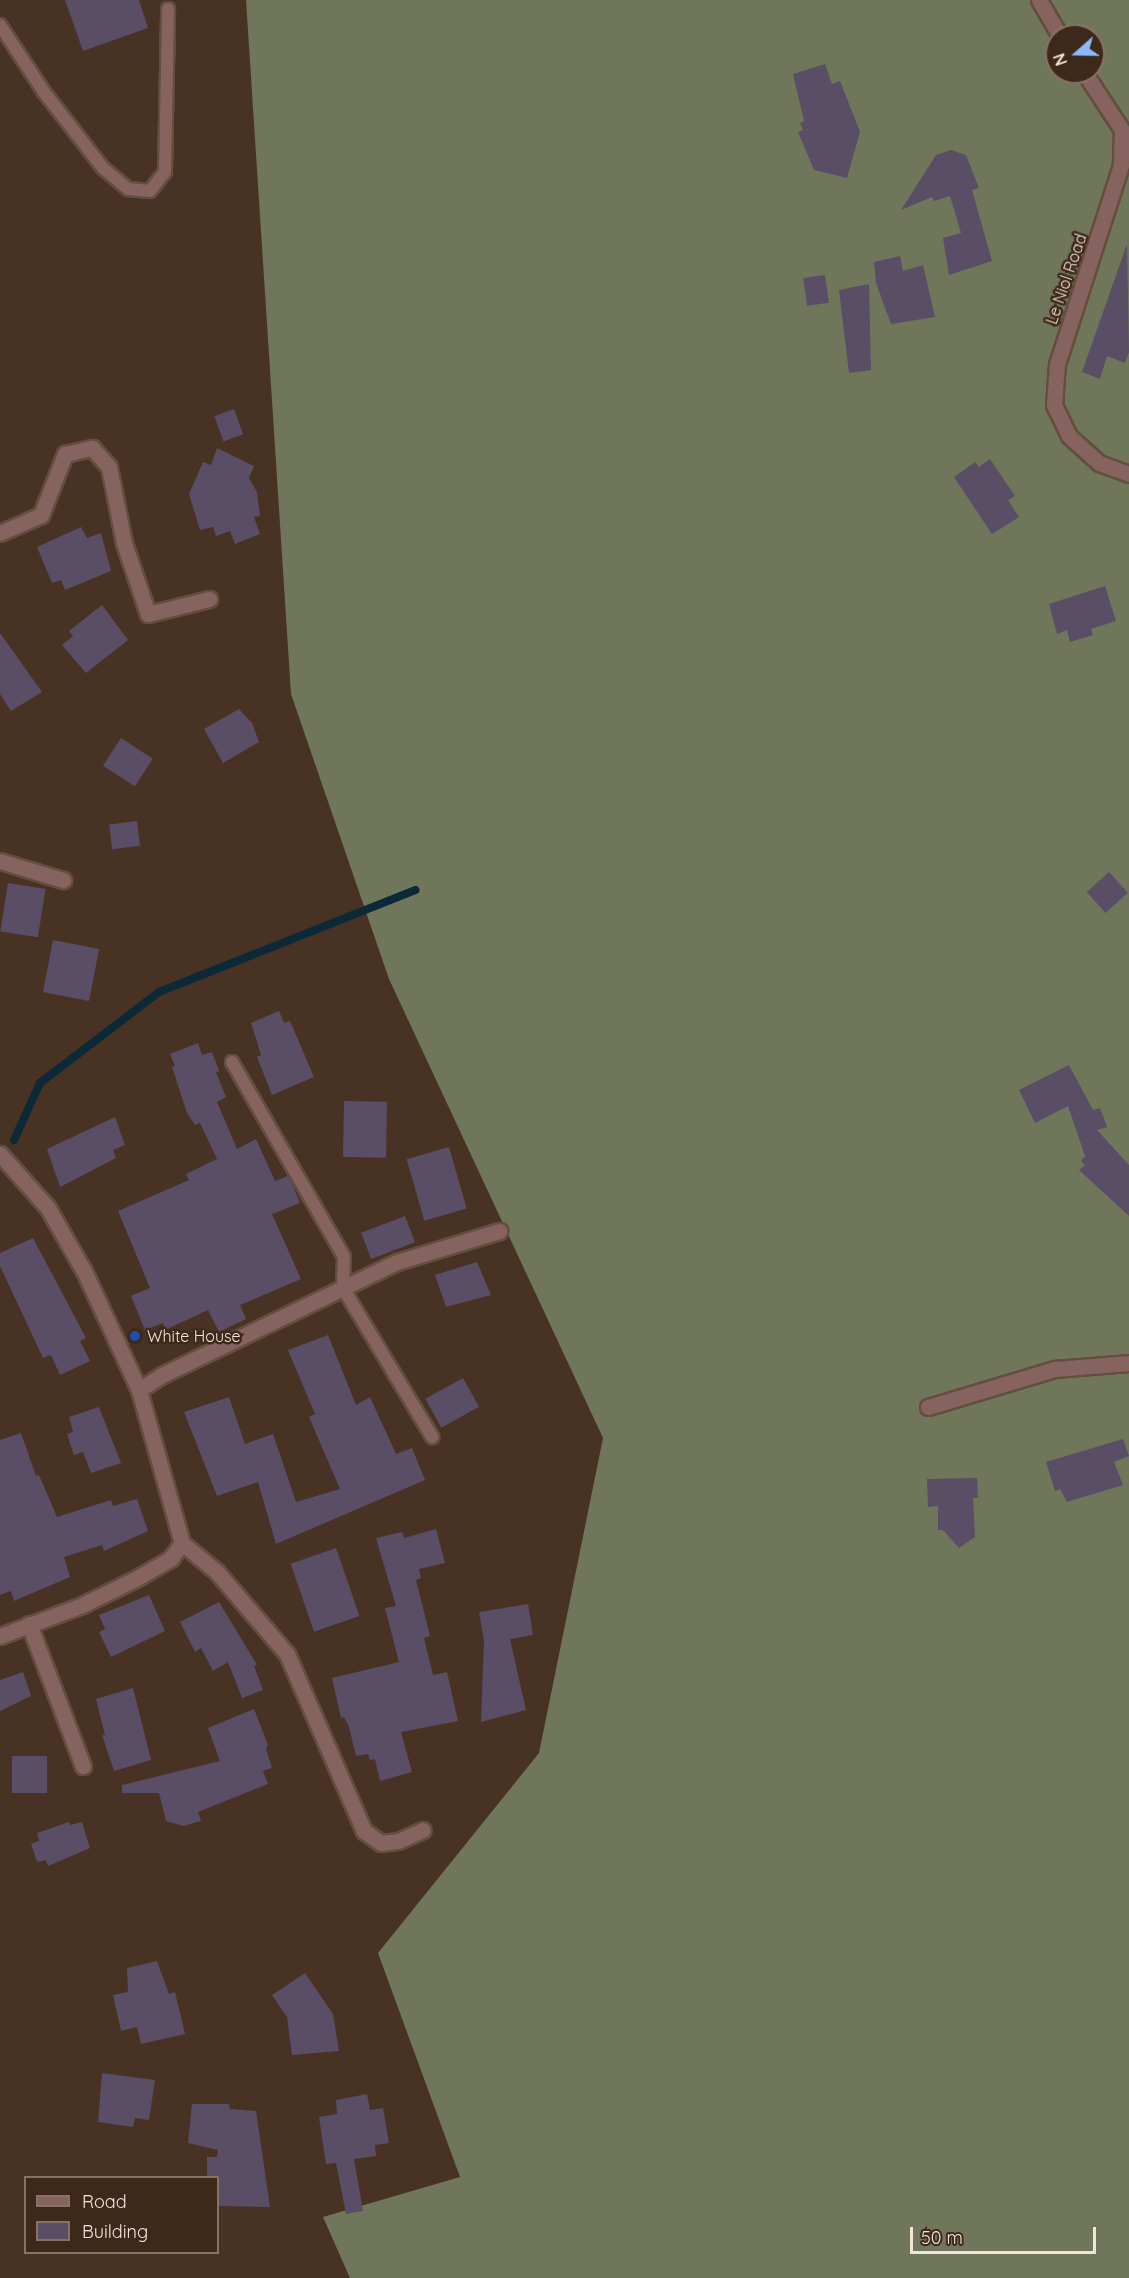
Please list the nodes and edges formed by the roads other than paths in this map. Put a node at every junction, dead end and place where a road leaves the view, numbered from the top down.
1 (1039, 0) edge
2 (168, 9) dead end
3 (1053, 24) edge
4 (0, 25) edge
5 (1092, 84) edge
6 (1129, 474) edge
7 (0, 533) edge
8 (209, 599) dead end
9 (0, 861) edge
10 (63, 880) dead end
11 (232, 1062) dead end
12 (0, 1154) edge
13 (499, 1232) dead end
14 (343, 1288) junction
15 (1129, 1363) edge
16 (139, 1390) junction
17 (928, 1407) dead end
18 (432, 1437) dead end
19 (182, 1543) junction
20 (29, 1624) junction
21 (0, 1636) edge
22 (83, 1766) dead end
23 (423, 1830) dead end

1 - 3 street
2 - 4 lane
5 - 6 street, Le Niol Road
7 - 8 street
9 - 10 street
11 - 14 lane
12 - 16 street
13 - 14 street
14 - 16 street
14 - 18 lane
15 - 17 street
16 - 19 street
19 - 20 street
19 - 23 street
20 - 21 street
20 - 22 street

